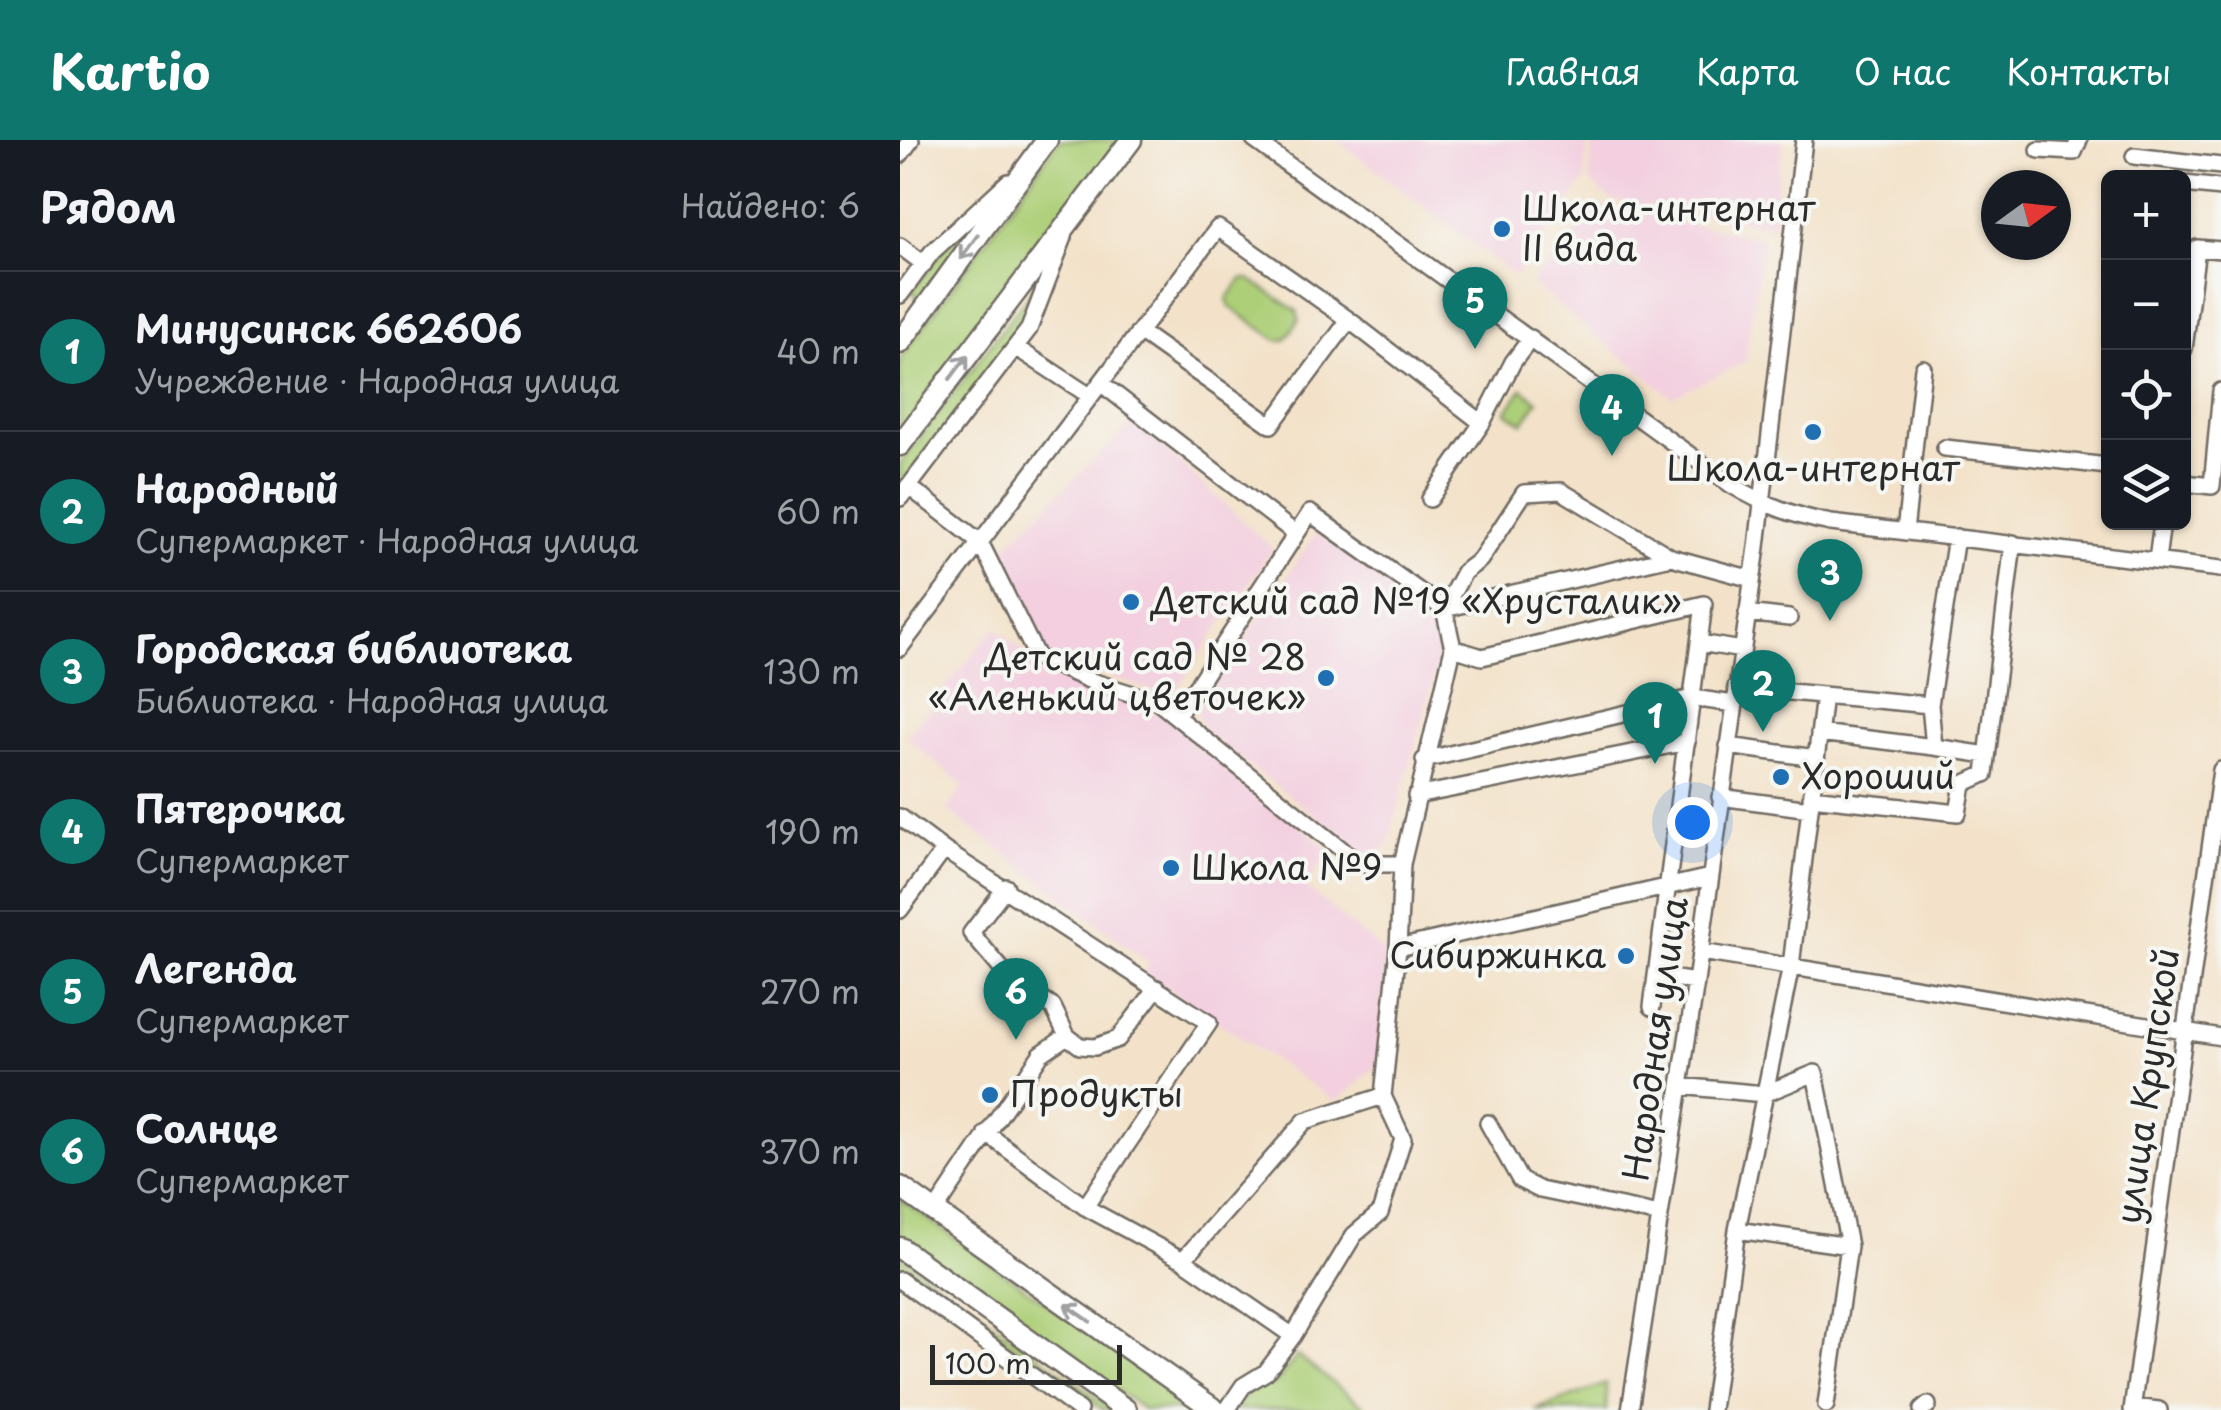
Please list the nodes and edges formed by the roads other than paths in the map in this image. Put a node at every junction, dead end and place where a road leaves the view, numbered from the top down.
1 (911, 140) edge
2 (1047, 140) edge
3 (1132, 140) edge
4 (1254, 140) edge
5 (1804, 140) edge
6 (2079, 140) edge
7 (2040, 150) dead end
8 (900, 155) edge
9 (2134, 156) dead end
10 (1034, 159) junction
11 (2221, 166) edge
12 (2191, 185) edge
13 (2221, 188) edge
14 (1071, 218) junction
15 (900, 246) edge
16 (2221, 250) edge
17 (924, 264) junction
18 (2191, 290) edge
19 (900, 296) edge
20 (1349, 320) junction
21 (1141, 332) junction
22 (1531, 338) junction
23 (900, 343) edge
24 (1015, 347) junction
25 (1922, 368) dead end
26 (1096, 390) junction
27 (2221, 391) edge
28 (1482, 424) junction
29 (900, 445) edge
30 (1945, 448) dead end
31 (2101, 465) edge
32 (2191, 484) edge
33 (904, 492) edge
34 (1430, 498) dead end
35 (1762, 504) junction
36 (2161, 530) edge
37 (1905, 532) junction
38 (1296, 534) junction
39 (1956, 537) junction
40 (980, 542) junction
41 (2013, 543) junction
42 (1671, 557) junction
43 (2157, 560) junction
44 (2221, 569) edge
45 (1752, 579) junction
46 (1444, 609) junction
47 (1747, 613) junction
48 (1789, 618) dead end
49 (1700, 643) junction
50 (900, 648) edge
51 (1453, 648) junction
52 (1742, 650) junction
53 (1735, 695) junction
54 (1824, 696) junction
55 (1692, 698) junction
56 (1930, 706) junction
57 (1177, 716) junction
58 (1819, 733) junction
59 (1686, 742) junction
60 (1728, 746) junction
61 (1934, 746) junction
62 (1987, 755) junction
63 (1816, 758) junction
64 (1424, 760) junction
65 (2221, 770) edge
66 (1416, 796) junction
67 (1720, 797) junction
68 (1811, 803) junction
69 (900, 817) edge
70 (944, 850) junction
71 (1402, 864) junction
72 (1710, 877) junction
73 (1668, 886) junction
74 (1006, 888) junction
75 (2213, 895) edge
76 (903, 900) edge
77 (1398, 948) junction
78 (1700, 952) junction
79 (1791, 966) junction
80 (1656, 976) junction
81 (1696, 982) junction
82 (1157, 988) junction
83 (1652, 1007) dead end
84 (2186, 1032) junction
85 (1067, 1036) junction
86 (2221, 1036) edge
87 (1680, 1086) junction
88 (1764, 1094) junction
89 (1383, 1096) junction
90 (1488, 1123) dead end
91 (986, 1133) junction
92 (900, 1186) edge
93 (1085, 1206) junction
94 (935, 1212) junction
95 (1660, 1215) junction
96 (1737, 1230) junction
97 (1849, 1246) junction
98 (900, 1248) edge
99 (1183, 1260) junction
100 (900, 1280) edge
101 (1292, 1336) junction
102 (1826, 1405) dead end
103 (2132, 1409) edge
104 (1079, 1410) edge
105 (1126, 1410) edge
106 (1215, 1410) edge
107 (1227, 1410) edge
108 (1630, 1410) edge
109 (1712, 1410) edge
110 (2160, 1410) edge

1 - 8 street
2 - 10 main road
3 - 14 main road
4 - 22 street
5 - 35 street, Народная улица
6 - 7 street
9 - 11 street
10 - 17 street
10 -> 23 main road
12 - 13 street
14 - 24 street
29 -> 14 main road
15 - 17 street
16 - 18 street
17 - 19 street
20 - 21 street
20 - 21 street
20 - 28 street
21 - 26 street
22 - 28 street
22 - 35 street
24 - 26 street
24 - 33 street
25 - 37 street
26 - 38 street
26 - 40 street
27 - 32 street
28 - 34 street
30 - 31 street
33 - 40 street
35 - 37 street
35 - 45 street, Народная улица
36 - 43 street
37 - 39 street
38 - 46 street
38 - 57 street
39 - 41 street
39 - 56 street
40 - 50 street
40 - 57 street
41 - 43 street
41 - 62 street
42 - 45 street
42 - 46 street
42 - 46 street
43 - 44 street
45 - 47 street, Народная улица
46 - 51 street
47 - 48 street
47 - 52 street, Народная улица
49 - 51 street
49 - 52 street
49 - 55 street
51 - 64 street
52 - 53 street, Народная улица
53 - 54 street
53 - 55 street
53 - 60 street, Народная улица
54 - 56 street
54 - 58 street
55 - 59 street
55 - 64 street
56 - 61 street
57 - 71 street
58 - 61 street
58 - 63 street
59 - 66 street
59 - 73 street
60 - 63 street
60 - 67 street, Народная улица
61 - 62 street
62 - 68 street
63 - 68 street
64 - 66 street
65 - 75 street, улица Крупской
66 - 71 street
67 - 68 street
67 - 72 street, Народная улица
68 - 79 street
69 - 70 street
70 - 74 street
70 - 76 street
71 - 77 street
72 - 73 street
72 - 78 street, Народная улица
73 - 77 street
73 - 80 street
74 - 82 street
74 - 85 street
75 - 84 street, улица Крупской
77 - 89 street
78 - 79 street
78 - 81 street, Народная улица
79 - 84 street
79 - 88 street
80 - 81 street
80 - 83 street
81 - 87 street, Народная улица
82 - 85 street
82 - 93 street
84 - 86 street
84 - 103 street, улица Крупской
85 - 91 street
87 - 88 street
87 - 95 street, Народная улица
88 - 96 street
88 - 97 street
89 - 99 street
89 - 101 street
90 - 95 street
91 - 93 street
91 - 94 street
92 - 94 main road
93 - 99 street
106 -> 94 main road
95 - 108 street, Народная улица
96 - 97 street
96 - 109 street
97 - 102 street
98 - 105 main road
99 - 101 street
100 - 104 street
101 - 107 street
103 - 110 street

